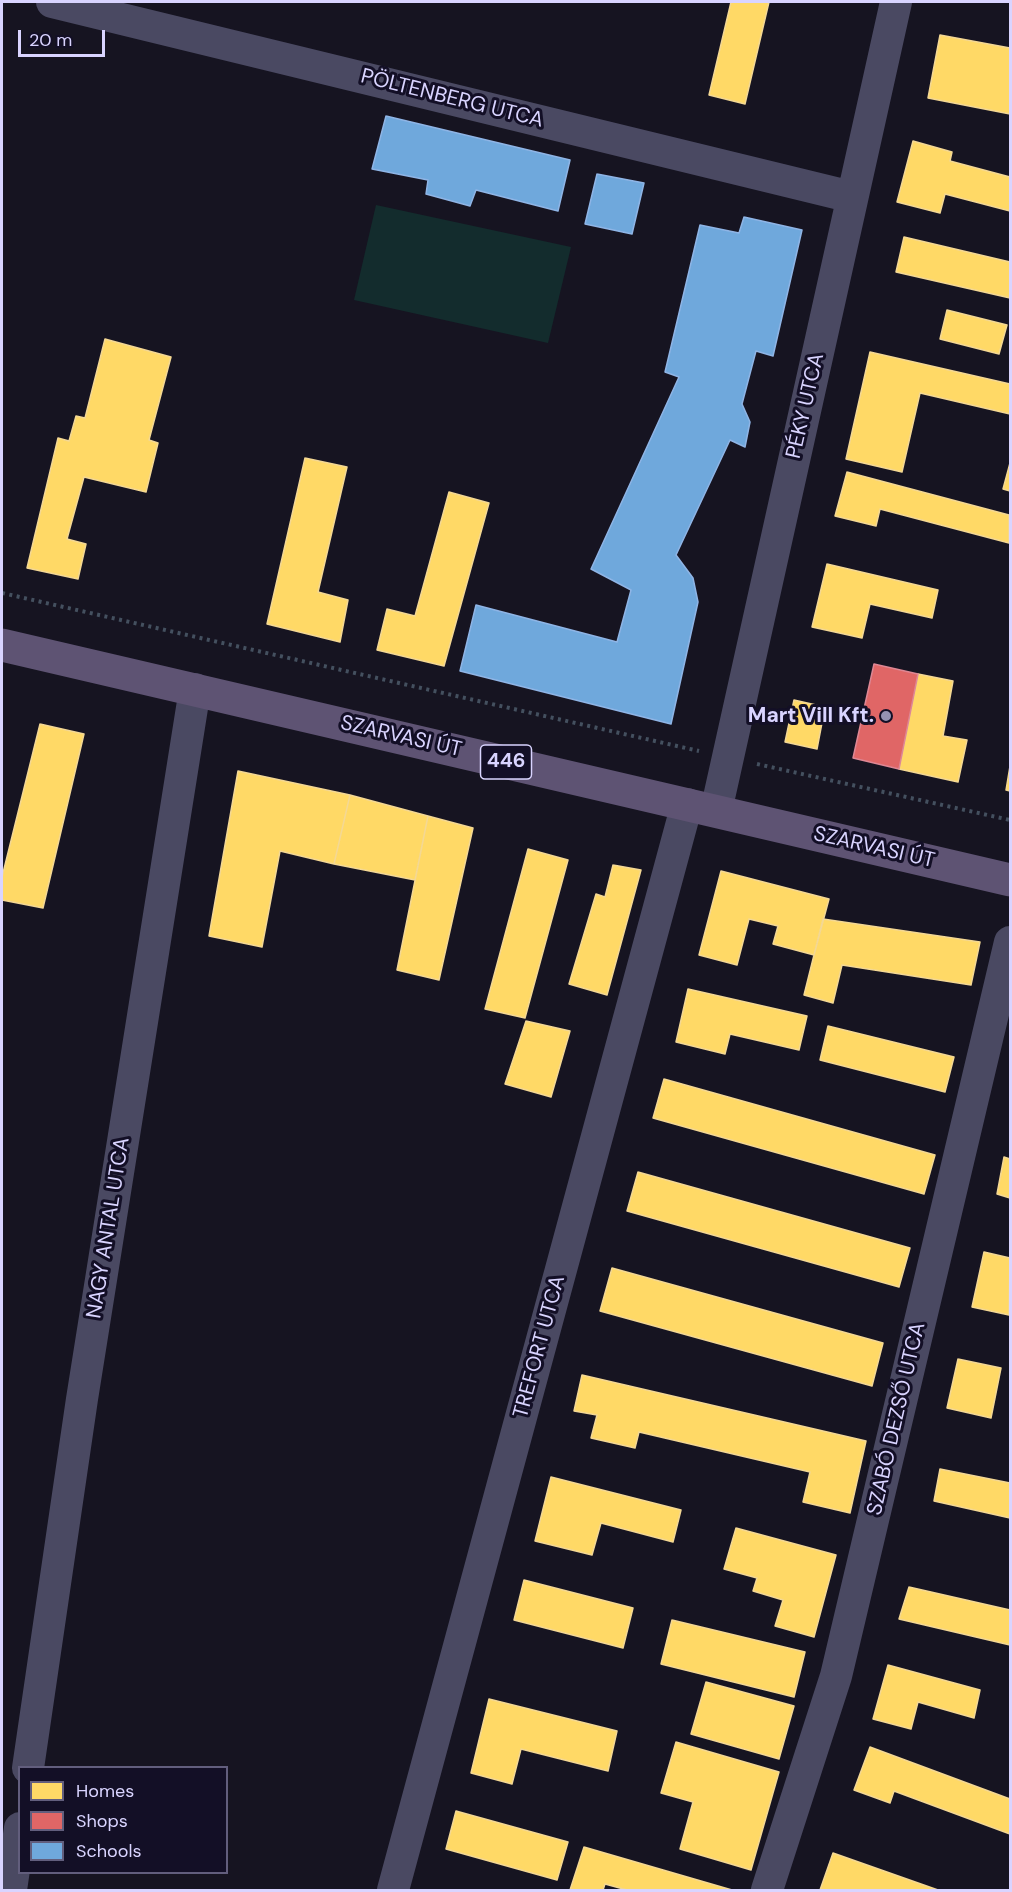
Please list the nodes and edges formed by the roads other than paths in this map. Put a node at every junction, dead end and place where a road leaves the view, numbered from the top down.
1 (52, 2) edge
2 (896, 2) edge
3 (852, 197) junction
4 (2, 645) edge
5 (195, 689) junction
6 (702, 808) junction
7 (1011, 880) edge
8 (1011, 942) edge
9 (28, 1766) edge
10 (18, 1840) edge
11 (10, 1890) edge
12 (393, 1890) edge
13 (767, 1890) edge

1 - 3 street, PÖLTENBERG UTCA
2 - 3 street, PÉKY UTCA
3 - 6 street, PÉKY UTCA
4 - 5 main road, SZARVASI ÚT / 446
5 - 6 main road, SZARVASI ÚT / 446
5 - 9 street, NAGY ANTAL UTCA
6 - 7 main road, SZARVASI ÚT / 446
6 - 12 street, TREFORT UTCA
8 - 13 street, SZABÓ DEZSŐ UTCA
10 - 11 street

